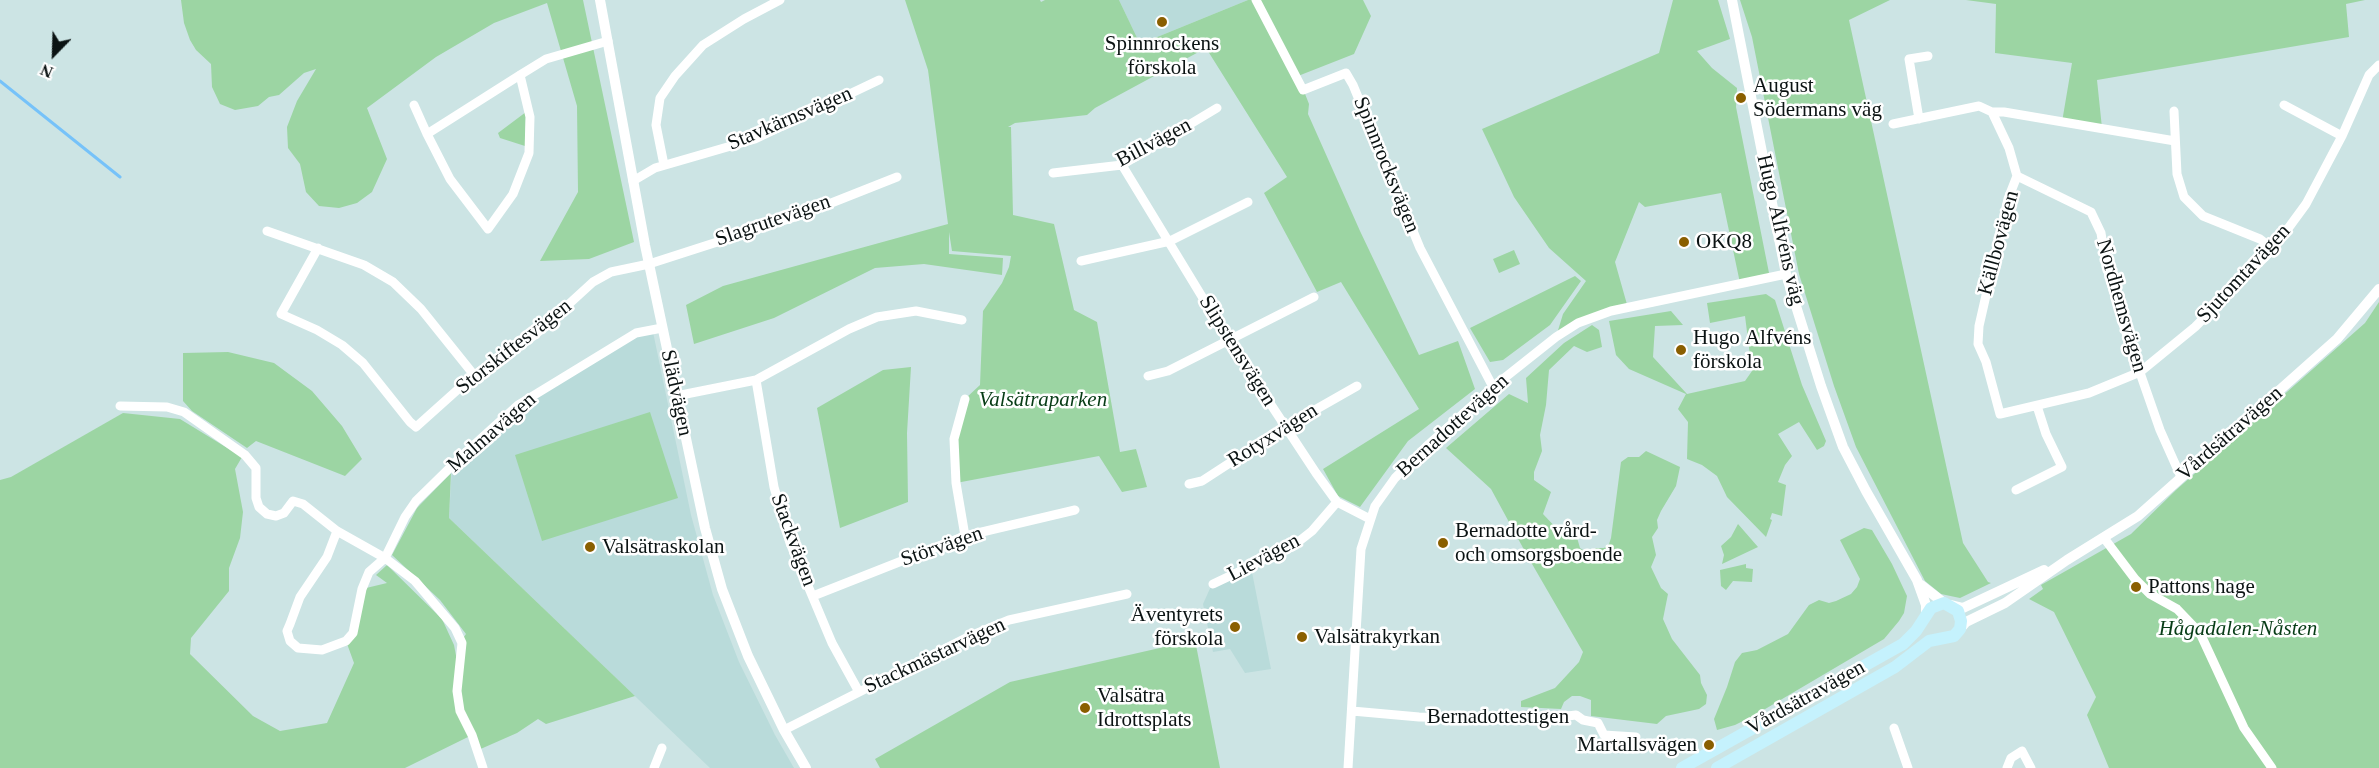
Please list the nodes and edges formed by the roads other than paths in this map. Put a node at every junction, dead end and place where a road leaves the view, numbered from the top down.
1 (600, 0) edge
2 (780, 0) edge
3 (1256, 0) edge
4 (1732, 0) edge
5 (608, 41) junction
6 (1928, 56) dead end
7 (2379, 65) edge
8 (520, 75) junction
9 (879, 80) dead end
10 (414, 105) dead end
11 (2284, 105) dead end
12 (1217, 108) dead end
13 (2174, 111) dead end
14 (1992, 112) junction
15 (1919, 118) junction
16 (1893, 124) dead end
17 (427, 134) junction
18 (2342, 136) junction
19 (2175, 141) junction
20 (664, 165) junction
21 (1122, 165) junction
22 (1053, 173) dead end
23 (2018, 176) junction
24 (897, 177) dead end
25 (633, 181) junction
26 (1248, 202) dead end
27 (267, 231) dead end
28 (1170, 241) junction
29 (318, 248) junction
30 (2273, 249) junction
31 (1081, 261) dead end
32 (649, 264) junction
33 (1786, 274) junction
34 (2379, 289) edge
35 (1314, 297) dead end
36 (962, 320) dead end
37 (662, 328) junction
38 (1229, 341) junction
39 (2140, 372) junction
40 (474, 375) junction
41 (1148, 376) dead end
42 (756, 380) junction
43 (1357, 386) dead end
44 (1493, 387) junction
45 (676, 396) junction
46 (965, 399) dead end
47 (120, 406) dead end
48 (2037, 406) junction
49 (1285, 427) junction
50 (2181, 477) junction
51 (1189, 484) dead end
52 (2016, 490) dead end
53 (1337, 502) junction
54 (1075, 510) dead end
55 (1370, 519) junction
56 (337, 531) junction
57 (964, 536) junction
58 (2104, 538) junction
59 (385, 558) junction
60 (2067, 560) junction
61 (1917, 580) junction
62 (1213, 584) dead end
63 (1127, 594) dead end
64 (813, 596) junction
65 (1948, 604) junction
66 (1924, 618) junction
67 (1960, 629) junction
68 (1942, 640) junction
69 (859, 692) junction
70 (1352, 711) junction
71 (1894, 728) dead end
72 (784, 730) junction
73 (1636, 737) dead end
74 (663, 748) dead end
75 (483, 768) edge
76 (654, 768) edge
77 (806, 768) edge
78 (1348, 768) edge
79 (1682, 768) edge
80 (1717, 768) edge
81 (1908, 768) edge
82 (2007, 768) edge
83 (2031, 768) edge
84 (2272, 768) edge

1 - 5 street, Slädvägen
2 - 20 street
3 - 44 street, Spinnrocksvägen
4 - 33 street, Hugo Alfvéns väg
5 - 8 street
5 - 25 street, Slädvägen
6 - 15 street
7 - 18 street, Sjutomtavägen
8 - 17 street
8 - 17 street
9 - 20 street, Stavkärnsvägen
10 - 17 street
11 - 18 street
12 - 21 street, Billvägen
13 - 19 street
14 - 15 street
14 - 19 street
14 - 23 street, Källbovägen
15 - 16 street
18 - 30 street, Sjutomtavägen
19 - 30 street
20 - 25 street, Stavkärnsvägen
21 - 22 street, Billvägen
21 - 28 street, Slipstensvägen
23 - 39 street, Nordhemsvägen
23 - 48 street, Källbovägen
24 - 32 street, Slagrutevägen
25 - 32 street, Slädvägen
26 - 28 street
27 - 29 street
28 - 31 street
28 - 38 street, Slipstensvägen
29 - 40 street
29 - 40 street, Storskiftesvägen
30 - 39 street, Sjutomtavägen
32 - 37 street, Slädvägen
32 - 40 street, Storskiftesvägen
33 - 44 street, Bernadottevägen
33 - 61 street, Hugo Alfvéns väg
34 - 50 street, Vårdsätravägen
35 - 38 street
36 - 42 street
37 - 45 street, Slädvägen
37 - 59 street, Malmavägen
38 - 41 street
38 - 49 street, Slipstensvägen
39 - 48 street, Källbovägen
39 - 50 street, Nordhemsvägen
42 - 45 street
42 - 64 street, Stackvägen
43 - 49 street, Rotyxvägen
44 - 55 street, Bernadottevägen
45 - 72 street, Slädvägen
46 - 57 street
47 - 56 street
48 - 52 street
49 - 51 street, Rotyxvägen
49 - 53 street, Slipstensvägen
50 - 58 street, Vårdsätravägen
53 - 55 street, Slipstensvägen
53 - 62 street, Lievägen
54 - 57 street, Störvägen
55 - 70 street, Bernadottevägen
56 - 59 street
56 - 59 street, Malmavägen
57 - 64 street, Störvägen
58 - 60 street, Vårdsätravägen
58 - 84 street
59 - 75 street
60 - 65 street, Vårdsätravägen
60 - 67 street, Vårdsätravägen
61 - 65 street, Hugo Alfvéns väg
61 - 66 street, Hugo Alfvéns väg
63 - 69 street, Stackmästarvägen
64 - 69 street, Stackvägen
65 - 66 main road
65 - 67 main road
66 - 68 main road
66 - 79 main road, Vårdsätravägen
67 - 68 main road
68 - 80 main road, Vårdsätravägen
69 - 72 street, Stackmästarvägen
70 - 73 street, Bernadottestigen
70 - 78 street, Bernadottevägen
71 - 81 street
72 - 77 street, Slädvägen
74 - 76 street
82 - 83 street

